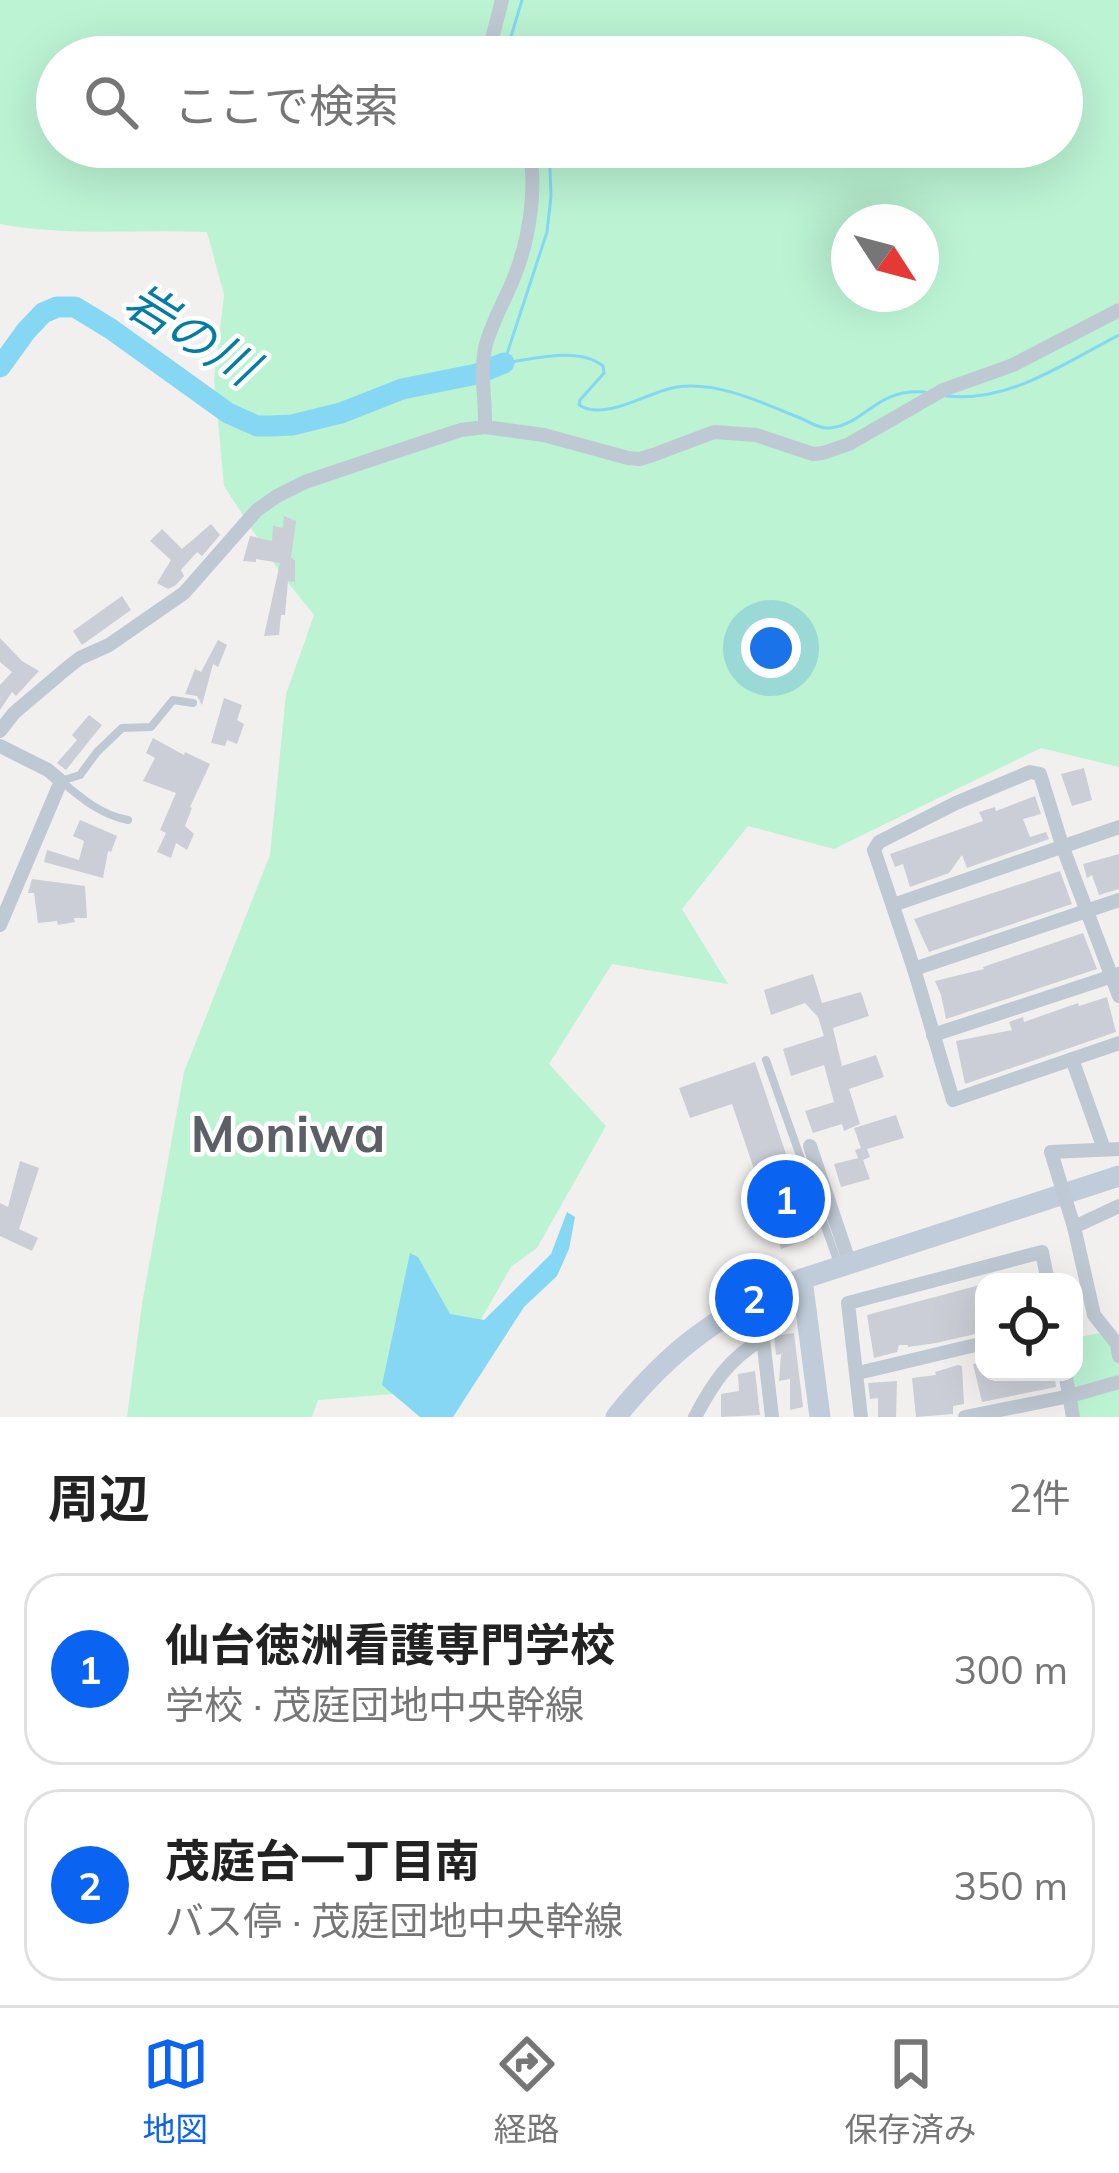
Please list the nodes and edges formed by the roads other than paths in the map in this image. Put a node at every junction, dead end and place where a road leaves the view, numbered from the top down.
1 (502, 0) edge
2 (493, 36) edge
3 (530, 168) edge
4 (1119, 310) edge
5 (485, 427) junction
6 (193, 704) dead end
7 (0, 731) edge
8 (0, 746) edge
9 (61, 781) junction
10 (128, 820) dead end
11 (1119, 827) edge
12 (1063, 848) junction
13 (1119, 900) edge
14 (893, 905) junction
15 (1086, 913) junction
16 (0, 925) edge
17 (914, 969) junction
18 (1116, 975) edge
19 (1119, 996) edge
20 (933, 1035) junction
21 (1119, 1043) edge
22 (1072, 1059) junction
23 (766, 1060) dead end
24 (809, 1146) dead end
25 (1112, 1149) edge
26 (1119, 1176) edge
27 (1119, 1206) edge
28 (1074, 1227) junction
29 (845, 1265) junction
30 (1046, 1273) edge
31 (802, 1279) junction
32 (975, 1345) edge
33 (1119, 1356) edge
34 (857, 1373) junction
35 (1067, 1381) edge
36 (1119, 1382) edge
37 (1070, 1396) junction
38 (697, 1416) edge
39 (616, 1417) edge
40 (772, 1417) edge
41 (820, 1417) edge
42 (861, 1417) edge
43 (965, 1417) edge
44 (1073, 1417) edge

1 - 2 street
3 - 5 street
4 - 5 street
5 - 7 street
6 - 9 lane
8 - 9 street
9 - 10 lane
9 - 16 street
11 - 12 street
12 - 14 street
12 - 14 street
12 - 15 street
13 - 15 street
14 - 17 street
15 - 17 street
15 - 18 street
17 - 20 street
18 - 19 street
18 - 20 street
20 - 22 street
21 - 22 street
22 - 25 street
23 - 29 lane
24 - 29 street
25 - 28 street, bridge
26 - 29 street
27 - 28 street
28 - 33 street
29 - 31 street
30 - 34 street
31 - 39 street
31 - 41 street
32 - 34 street
34 - 42 street
35 - 37 street
36 - 37 street
37 - 43 street
37 - 44 street
38 - 40 street

